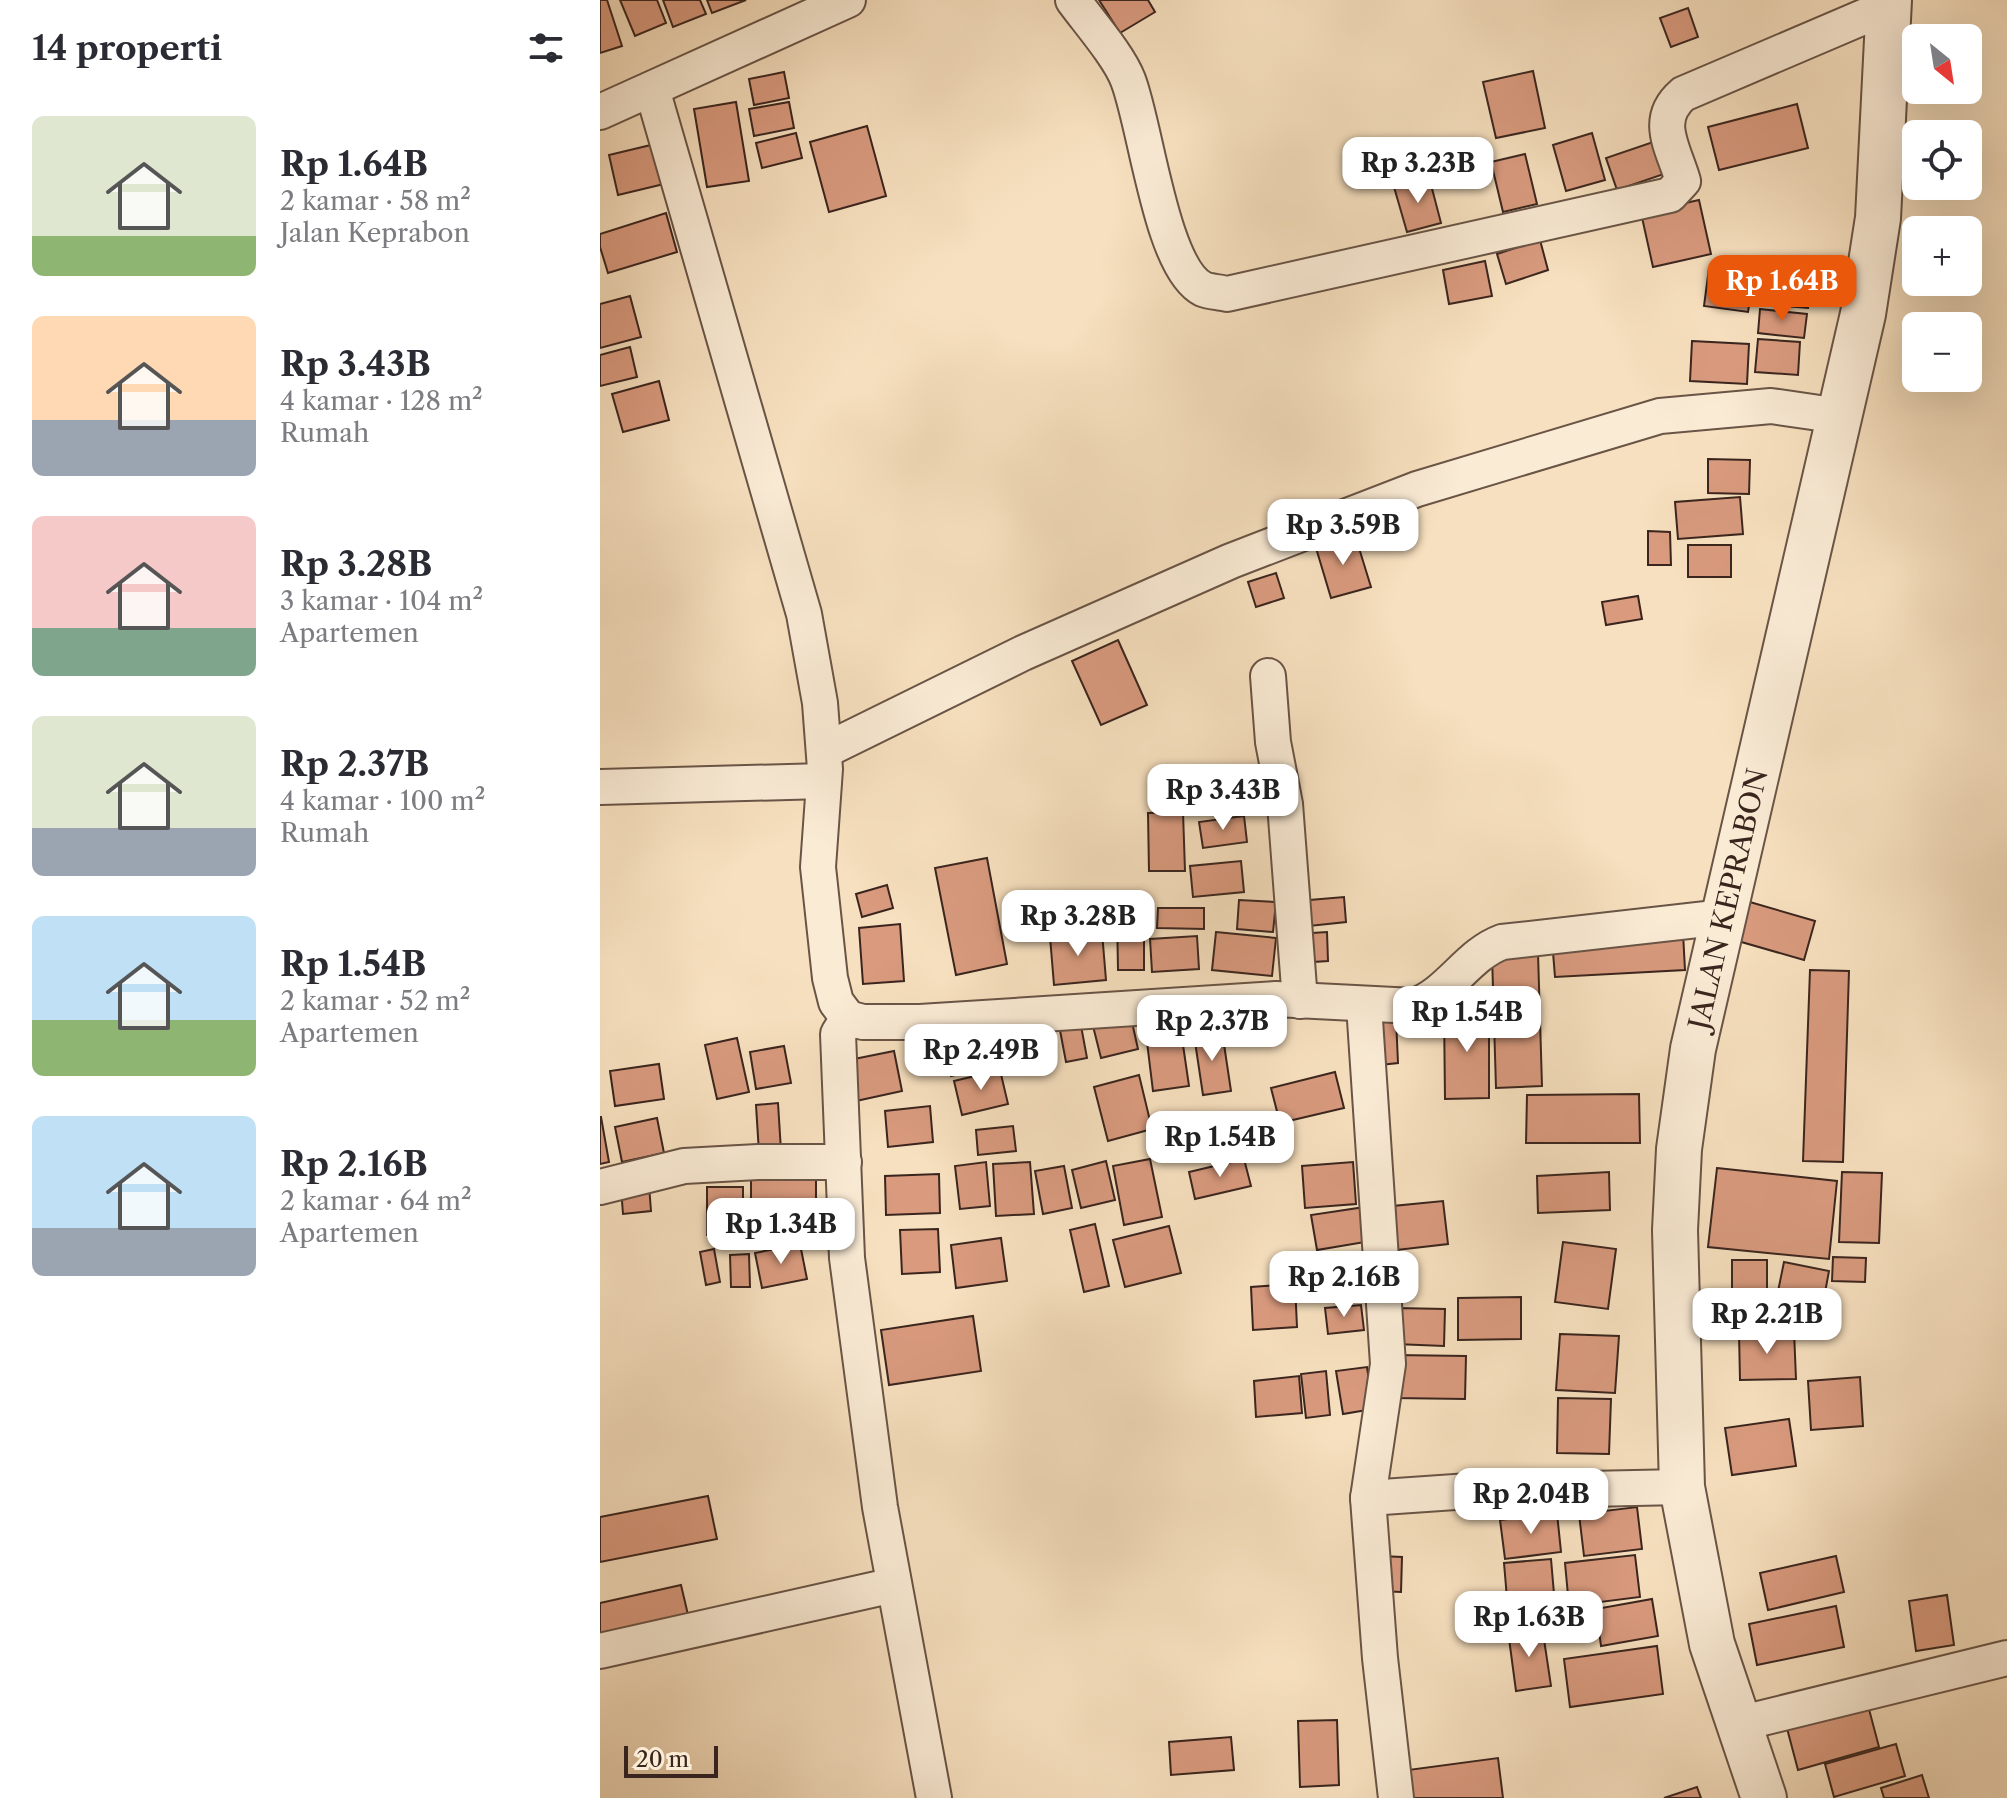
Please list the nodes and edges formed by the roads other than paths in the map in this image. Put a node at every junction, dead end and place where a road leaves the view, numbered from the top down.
1 (848, 0) edge
2 (1073, 0) edge
3 (1889, 3) edge
4 (652, 89) junction
5 (600, 112) edge
6 (1840, 416) junction
7 (1268, 676) dead end
8 (824, 766) junction
9 (600, 787) edge
10 (1724, 917) junction
11 (1300, 1001) junction
12 (1364, 1005) junction
13 (848, 1018) junction
14 (844, 1162) junction
15 (600, 1187) edge
16 (1682, 1487) junction
17 (1368, 1498) junction
18 (894, 1585) junction
19 (600, 1651) edge
20 (2007, 1658) edge
21 (1738, 1724) junction
22 (934, 1798) edge
23 (1396, 1798) edge
24 (1764, 1798) edge

1 - 4 street
2 - 3 street
3 - 6 street, JALAN KEPRABON
4 - 5 street
4 - 8 street
6 - 8 street
6 - 10 street, JALAN KEPRABON
7 - 11 street
8 - 9 street
8 - 13 street
10 - 12 street
10 - 16 street, JALAN KEPRABON
11 - 12 street
11 - 13 street
12 - 17 street
13 - 14 street
14 - 15 street
14 - 18 street
16 - 17 street
16 - 21 street, JALAN KEPRABON
17 - 23 street
18 - 19 street
18 - 22 street
20 - 21 street
21 - 24 street, JALAN KEPRABON

